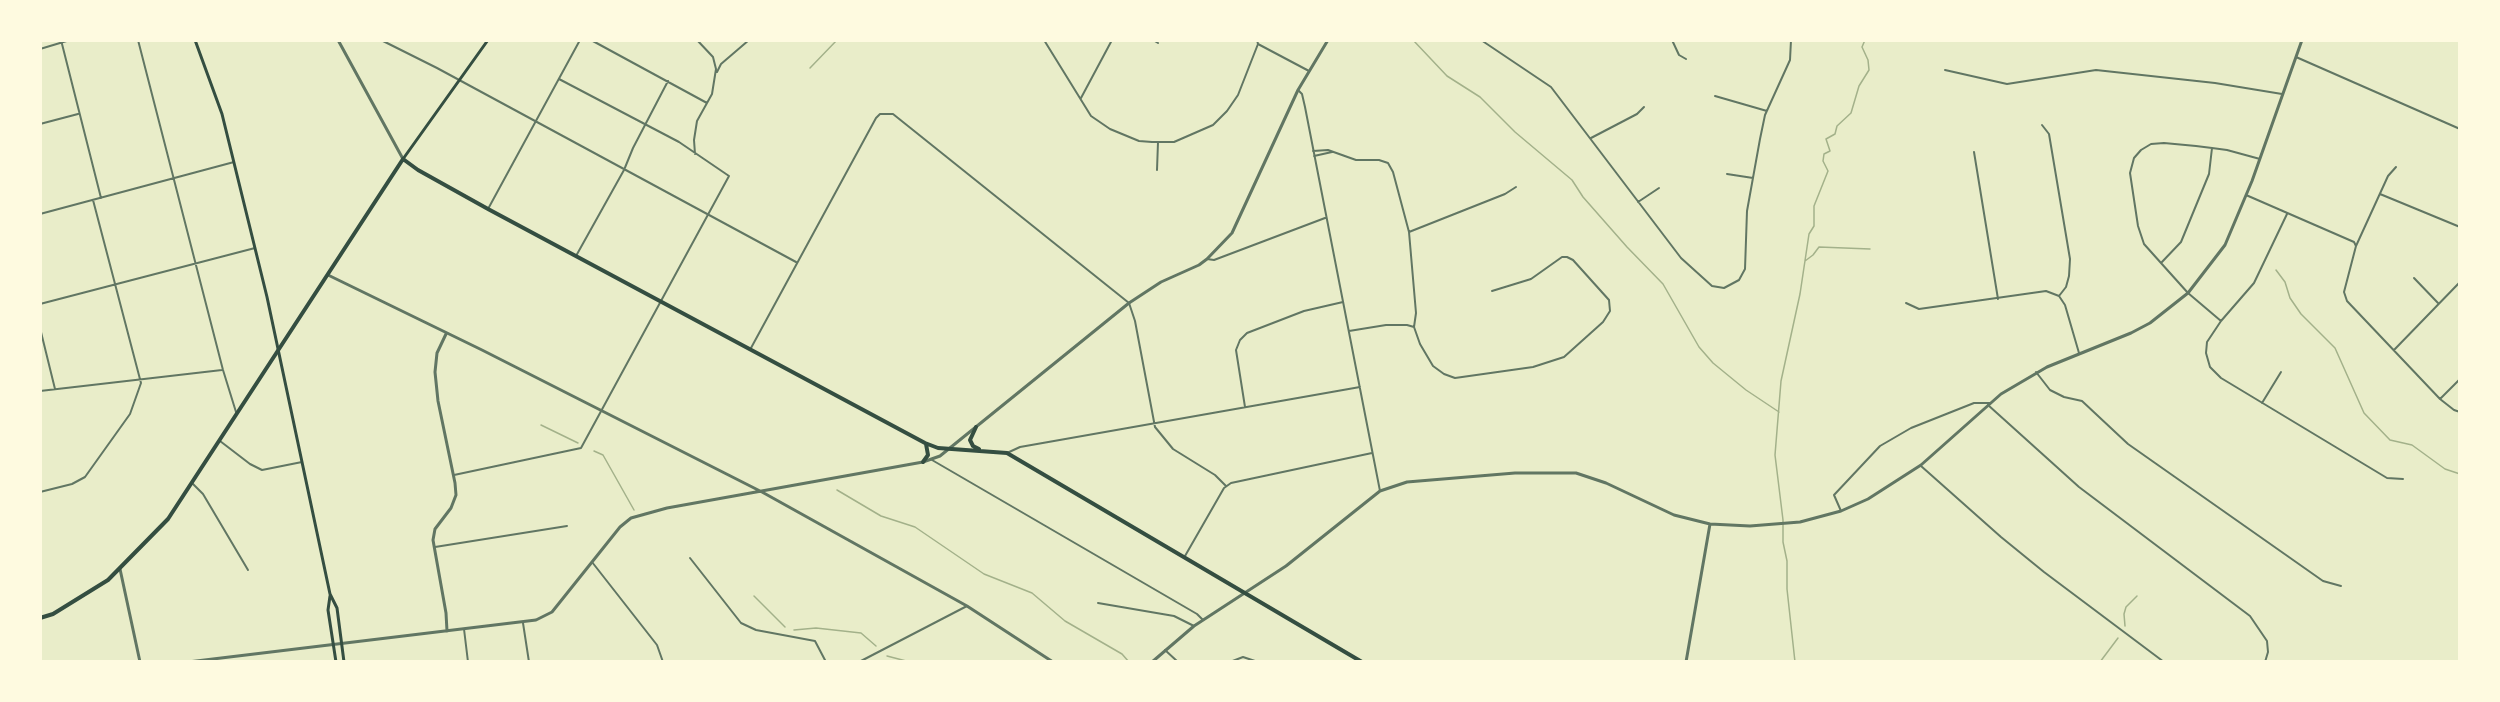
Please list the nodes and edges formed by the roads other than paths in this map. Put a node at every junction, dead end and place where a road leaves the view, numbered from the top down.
1 (70, 40) edge
2 (138, 40) edge
3 (195, 40) edge
4 (338, 40) edge
5 (381, 40) edge
6 (488, 40) edge
7 (580, 40) edge
8 (591, 40) edge
9 (697, 40) edge
10 (749, 40) edge
11 (1044, 40) edge
12 (1112, 40) edge
13 (1153, 40) edge
14 (1328, 40) edge
15 (1481, 40) edge
16 (1672, 40) edge
17 (1791, 40) edge
18 (2302, 40) edge
19 (61, 42) edge
20 (1257, 42) edge
21 (1158, 43) dead end
22 (40, 49) edge
23 (2296, 57) junction
24 (1686, 59) dead end
25 (1945, 70) dead end
26 (1309, 71) junction
27 (716, 72) junction
28 (559, 79) junction
29 (459, 81) junction
30 (669, 81) junction
31 (1298, 90) junction
32 (2282, 94) junction
33 (1715, 96) dead end
34 (1081, 98) junction
35 (707, 103) junction
36 (1644, 107) dead end
37 (1767, 111) junction
38 (80, 114) junction
39 (536, 121) junction
40 (647, 123) junction
41 (40, 124) edge
42 (2042, 125) dead end
43 (2460, 129) edge
44 (1591, 138) junction
45 (1158, 142) junction
46 (2212, 148) junction
47 (1313, 151) junction
48 (1332, 152) junction
49 (1974, 152) dead end
50 (695, 154) junction
51 (1314, 156) junction
52 (403, 159) junction
53 (2260, 159) junction
54 (234, 162) junction
55 (2396, 167) dead end
56 (624, 170) junction
57 (1157, 170) dead end
58 (1727, 174) dead end
59 (173, 178) junction
60 (1753, 178) junction
61 (1516, 187) dead end
62 (1659, 188) dead end
63 (2380, 194) junction
64 (2246, 195) junction
65 (101, 198) junction
66 (93, 200) junction
67 (1638, 202) junction
68 (488, 209) junction
69 (40, 214) edge
70 (2287, 214) junction
71 (710, 215) junction
72 (1326, 217) junction
73 (2460, 227) edge
74 (1409, 232) junction
75 (2356, 246) junction
76 (255, 248) junction
77 (576, 256) junction
78 (1207, 260) junction
79 (796, 262) junction
80 (2161, 263) junction
81 (196, 264) junction
82 (328, 275) junction
83 (2414, 278) dead end
84 (2460, 282) edge
85 (114, 285) junction
86 (1492, 291) dead end
87 (2188, 293) junction
88 (2059, 296) junction
89 (1998, 299) junction
90 (1343, 302) junction
91 (662, 303) junction
92 (1129, 303) junction
93 (1906, 303) dead end
94 (2438, 303) junction
95 (40, 304) edge
96 (2221, 321) junction
97 (1414, 327) junction
98 (40, 328) edge
99 (1349, 331) junction
100 (446, 334) junction
101 (279, 349) junction
102 (750, 350) junction
103 (2394, 350) junction
104 (2079, 353) junction
105 (223, 370) junction
106 (2036, 372) junction
107 (2281, 372) dead end
108 (2460, 379) edge
109 (140, 380) junction
110 (1360, 387) junction
111 (56, 389) junction
112 (40, 391) edge
113 (2440, 399) junction
114 (2262, 403) junction
115 (1990, 404) junction
116 (1245, 407) junction
117 (602, 411) junction
118 (2460, 412) edge
119 (237, 415) junction
120 (1154, 423) junction
121 (976, 427) junction
122 (220, 441) junction
123 (926, 443) junction
124 (948, 450) junction
125 (983, 451) junction
126 (1007, 453) junction
127 (1372, 453) junction
128 (932, 460) junction
129 (302, 462) junction
130 (924, 462) junction
131 (1921, 465) junction
132 (454, 475) junction
133 (2403, 479) dead end
134 (192, 483) junction
135 (1226, 486) junction
136 (1380, 491) junction
137 (40, 492) edge
138 (762, 492) junction
139 (1840, 510) junction
140 (1710, 524) junction
141 (567, 526) dead end
142 (435, 547) junction
143 (1185, 557) junction
144 (690, 558) dead end
145 (592, 562) junction
146 (120, 569) junction
147 (248, 570) dead end
148 (2342, 586) dead end
149 (1246, 593) junction
150 (330, 594) junction
151 (1098, 603) dead end
152 (967, 606) junction
153 (40, 618) edge
154 (1203, 620) junction
155 (523, 622) junction
156 (1194, 626) junction
157 (464, 629) junction
158 (447, 631) junction
159 (342, 643) junction
160 (334, 644) junction
161 (1165, 650) junction
162 (140, 662) edge
163 (188, 662) edge
164 (336, 662) edge
165 (344, 662) edge
166 (468, 662) edge
167 (529, 662) edge
168 (663, 662) edge
169 (826, 662) edge
170 (859, 662) edge
171 (1053, 662) edge
172 (1152, 662) edge
173 (1178, 662) edge
174 (1230, 662) edge
175 (1258, 662) edge
176 (1362, 662) edge
177 (1686, 662) edge
178 (2164, 662) edge
179 (2265, 662) edge

1 - 19 street
2 - 59 street
3 - 54 main road
4 - 52 street
5 - 29 street
6 - 29 main road
7 - 28 street
8 - 30 street
9 - 27 street
10 - 27 street
11 - 34 street
12 - 34 street
13 - 21 street
14 - 26 street
15 - 44 street
16 - 24 street
17 - 37 street
18 - 23 street
19 - 22 street
19 - 38 street
20 - 26 street
20 - 45 street
23 - 32 street
23 - 43 street
25 - 32 street
26 - 31 street
27 - 35 street
28 - 39 street
28 - 40 street
29 - 39 street
29 - 52 main road
30 - 35 street
30 - 40 street
31 - 47 street
31 - 78 street
32 - 53 street
33 - 37 street
34 - 45 street
35 - 50 street
36 - 44 street
37 - 60 street
38 - 41 street
38 - 65 street
39 - 56 street
39 - 68 street
40 - 50 street
40 - 56 street
42 - 88 street
44 - 67 street
45 - 57 street
46 - 53 street
46 - 80 street
46 - 80 street
47 - 48 street
47 - 51 street
48 - 51 street
48 - 74 street
49 - 89 street
50 - 71 street
51 - 72 street
52 - 68 main road
52 - 82 main road
53 - 64 street
54 - 59 street
54 - 76 main road
55 - 63 street
56 - 71 street
56 - 77 street
58 - 60 street
59 - 65 street
59 - 81 street
60 - 67 street
61 - 74 street
62 - 67 street
63 - 73 street
63 - 75 street
64 - 70 street
64 - 87 street
65 - 66 street
66 - 69 street
66 - 85 street
68 - 77 main road
70 - 75 street
70 - 96 street
71 - 79 street
71 - 91 street
72 - 78 street
72 - 90 street
74 - 97 street
75 - 103 street
76 - 81 street
76 - 101 main road
77 - 91 main road
78 - 92 street
79 - 92 street
79 - 102 street
80 - 87 street
81 - 85 street
81 - 105 street
82 - 100 street
82 - 101 main road
83 - 94 street
84 - 94 street
85 - 95 street
85 - 109 street
86 - 97 street
87 - 96 street
87 - 104 street
88 - 89 street
88 - 104 street
89 - 93 street
90 - 99 street
90 - 116 street
91 - 102 main road
91 - 117 street
92 - 120 street
92 - 121 street
94 - 103 street
96 - 114 street
97 - 99 street
98 - 111 street
99 - 110 street
100 - 117 street
100 - 132 street
101 - 119 main road
101 - 129 main road
102 - 123 main road
103 - 113 street
104 - 106 street
105 - 109 street
105 - 119 street
106 - 115 street
106 - 148 street
107 - 114 street
108 - 113 street
109 - 111 street
109 - 137 street
110 - 116 street
110 - 127 street
111 - 112 street
113 - 118 street
114 - 133 street
115 - 131 street
115 - 139 street
115 - 179 street
116 - 120 street
117 - 132 street
117 - 138 street
119 - 122 main road
120 - 126 street
120 - 135 street
121 - 124 street
121 - 125 main road
122 - 129 street
122 - 134 main road
123 - 124 main road
123 - 130 main road
124 - 125 main road
124 - 128 street
125 - 126 main road
126 - 143 main road
127 - 135 street
127 - 136 street
128 - 130 street
128 - 154 street
129 - 150 main road
130 - 138 street
131 - 139 street
131 - 178 street
132 - 142 street
134 - 146 main road
134 - 147 street
135 - 143 street
136 - 140 street
136 - 149 street
138 - 145 street
138 - 152 street
139 - 140 street
140 - 177 street
141 - 142 street
142 - 158 street
143 - 149 main road
144 - 169 street
145 - 155 street
145 - 168 street
146 - 153 main road
146 - 162 street
149 - 154 street
149 - 176 main road
150 - 159 main road
150 - 160 main road
151 - 156 street
152 - 170 street
152 - 171 street
154 - 156 street
155 - 157 street
155 - 167 street
156 - 161 street
157 - 158 street
157 - 166 street
158 - 159 street
159 - 160 street
159 - 165 main road
160 - 163 street
160 - 164 main road
161 - 172 street
161 - 173 street
174 - 175 street

